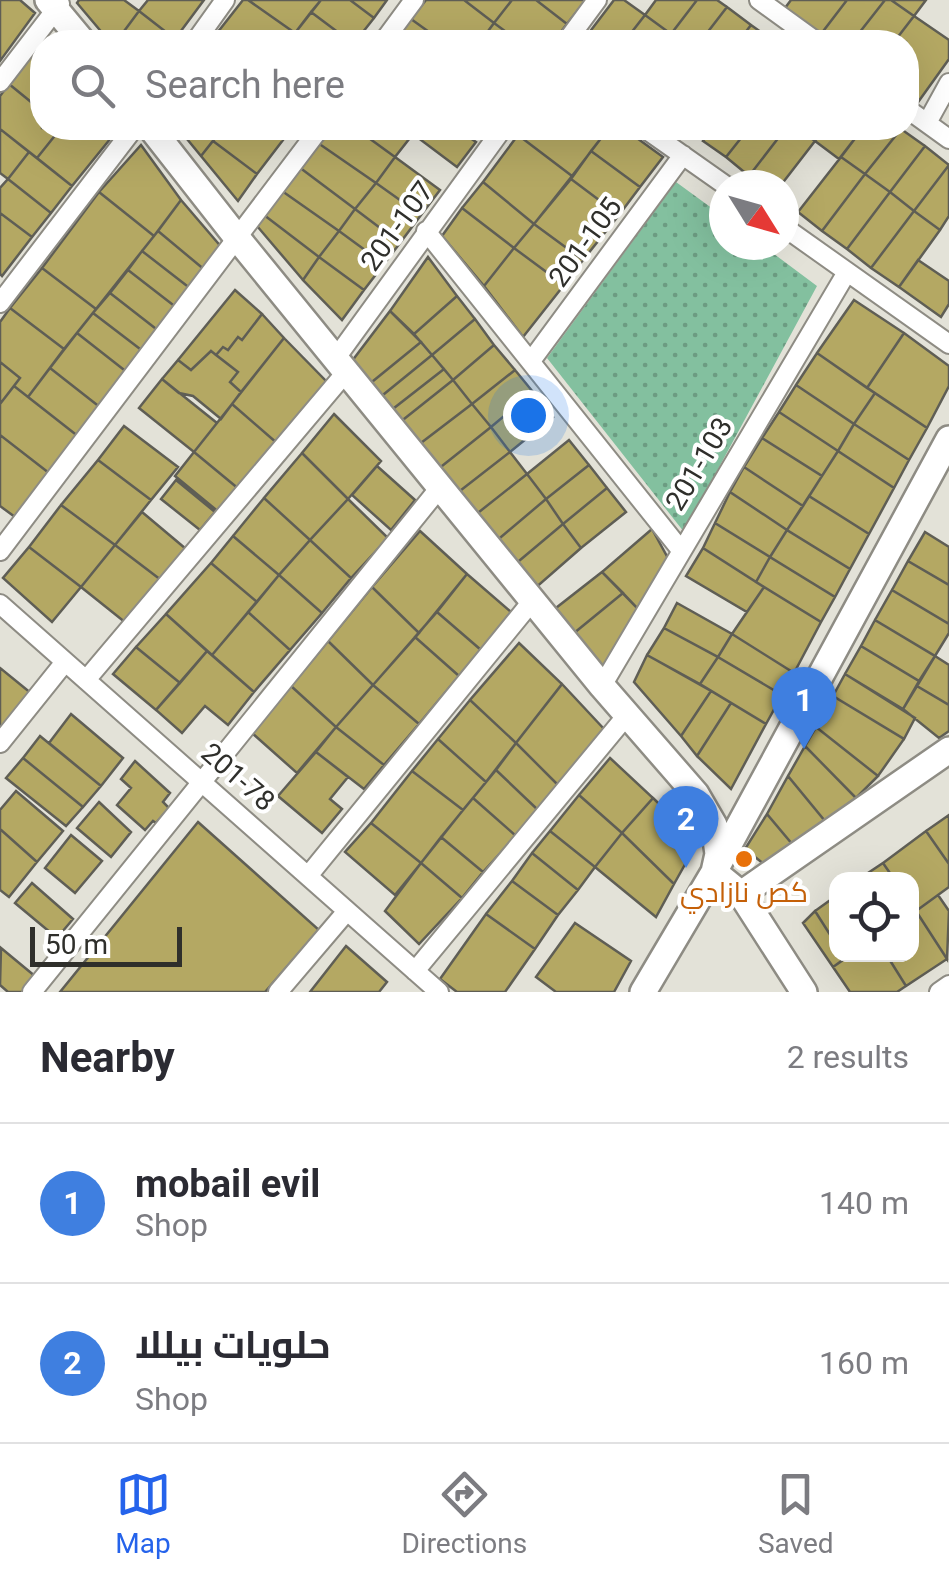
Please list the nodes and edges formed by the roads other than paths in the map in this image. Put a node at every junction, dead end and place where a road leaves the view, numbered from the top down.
1 (225, 0) edge
2 (414, 0) edge
3 (597, 0) edge
4 (759, 0) edge
5 (56, 3) edge
6 (37, 30) edge
7 (75, 30) edge
8 (204, 30) edge
9 (392, 30) edge
10 (575, 30) edge
11 (800, 30) edge
12 (30, 40) edge
13 (0, 82) edge
14 (949, 83) edge
15 (919, 118) edge
16 (926, 123) junction
17 (949, 139) edge
18 (125, 140) edge
19 (160, 140) edge
20 (311, 140) edge
21 (494, 140) edge
22 (661, 140) edge
23 (683, 155) junction
24 (709, 174) edge
25 (426, 231) junction
26 (238, 238) junction
27 (799, 238) edge
28 (847, 272) junction
29 (0, 303) edge
30 (949, 344) edge
31 (530, 361) junction
32 (341, 365) junction
33 (949, 439) edge
34 (441, 486) junction
35 (680, 549) junction
36 (0, 551) edge
37 (534, 600) junction
38 (0, 604) edge
39 (65, 662) junction
40 (86, 680) junction
41 (602, 686) junction
42 (627, 715) junction
43 (0, 743) edge
44 (949, 750) edge
45 (203, 784) junction
46 (714, 872) junction
47 (308, 876) junction
48 (741, 894) junction
49 (347, 911) junction
50 (415, 971) junction
51 (949, 985) edge
52 (32, 992) edge
53 (278, 992) edge
54 (439, 992) edge
55 (643, 992) edge
56 (804, 992) edge
57 (939, 992) edge

1 - 8 street
2 - 9 street
3 - 10 street
4 - 11 street
5 - 6 street
5 - 7 street
12 - 13 street
14 - 16 street
15 - 16 street
16 - 17 street
18 - 29 street
19 - 26 street
20 - 26 street
21 - 25 street, 201-107
22 - 23 street
23 - 24 street
23 - 31 street, 201-105
25 - 31 street
25 - 32 street, 201-107
26 - 32 street
26 - 36 street
27 - 28 street
28 - 30 street
28 - 35 street, 201-103
31 - 35 street
32 - 34 street
32 - 40 street, 201-107
33 - 46 street
34 - 37 street
34 - 45 street
35 - 41 street, 201-103
37 - 41 street
37 - 47 street
38 - 39 street, 201-78
39 - 40 street, 201-78
39 - 43 street
40 - 45 street, 201-78
41 - 42 street
42 - 46 street
42 - 50 street
44 - 48 street
45 - 47 street, 201-78
45 - 52 street
46 - 48 street
46 - 55 street
47 - 49 street, 201-78
48 - 56 street
49 - 50 street, 201-78
49 - 53 street
50 - 54 street, 201-78
51 - 57 street

